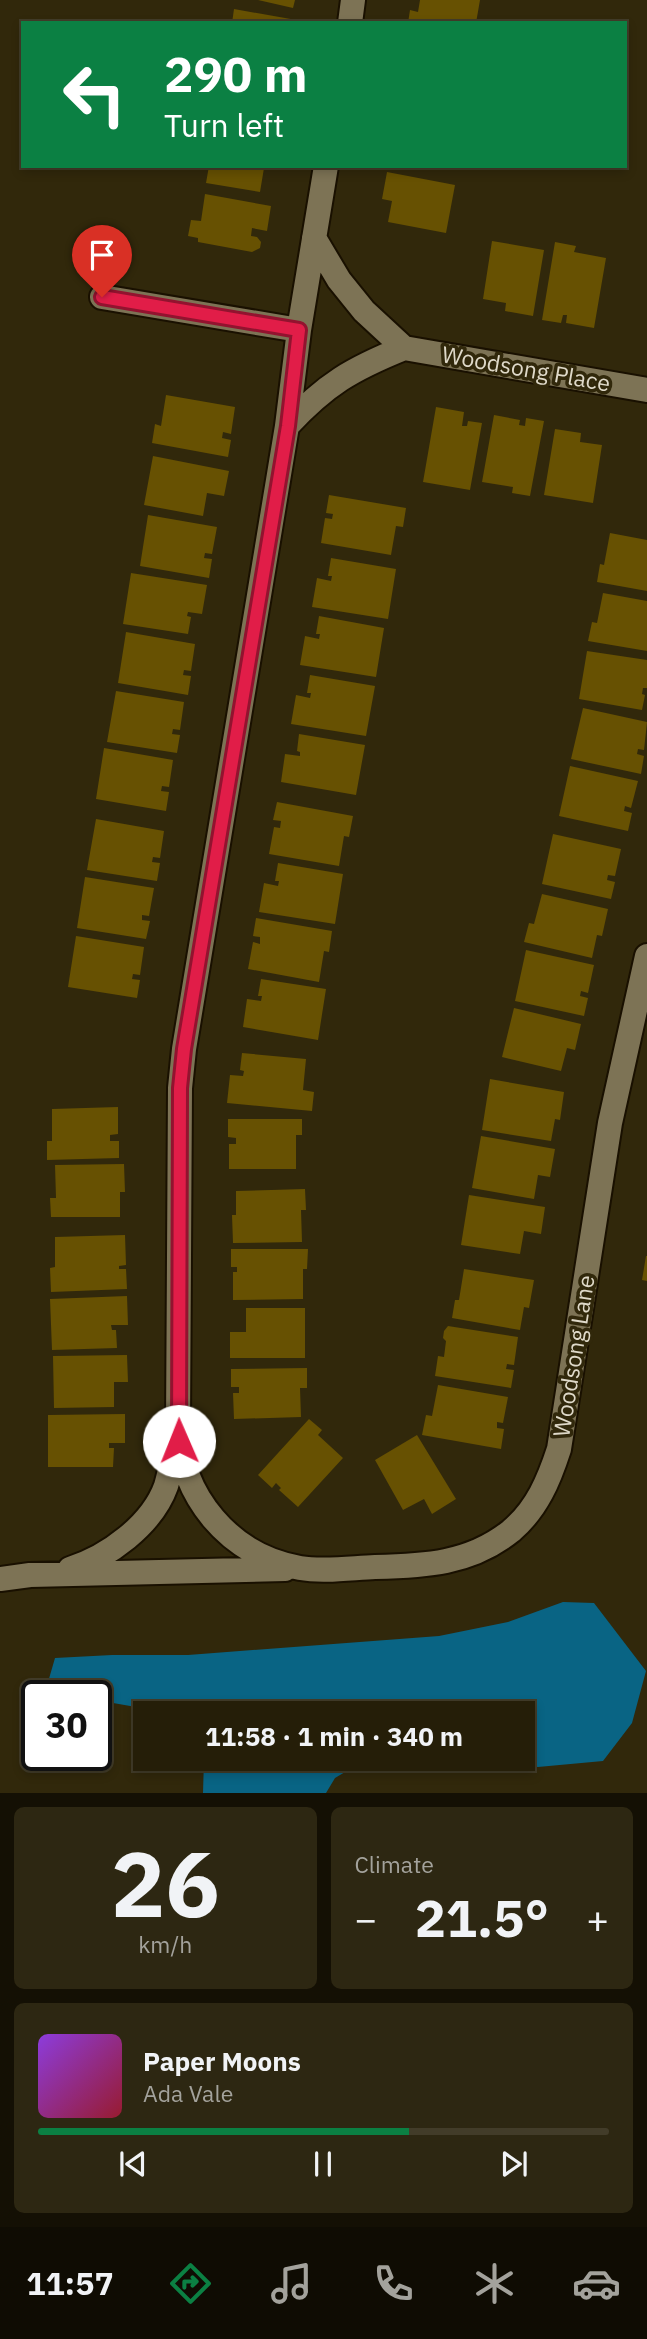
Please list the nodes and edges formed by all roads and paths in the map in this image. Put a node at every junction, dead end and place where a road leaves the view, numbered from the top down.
1 (353, 0) edge
2 (350, 21) edge
3 (326, 168) edge
4 (314, 238) junction
5 (102, 297) dead end
6 (299, 330) junction
7 (404, 348) junction
8 (647, 390) edge
9 (288, 426) junction
10 (647, 956) edge
11 (178, 1433) junction
12 (303, 1569) junction
13 (49, 1575) junction
14 (0, 1578) edge

1 - 2 street
3 - 4 street
4 - 6 street
4 - 7 street
5 - 6 street
6 - 9 street
7 - 8 street, Woodsong Place
7 - 9 street
9 - 11 street
10 - 12 street, Woodsong Lane
11 - 12 street, Woodsong Lane
11 - 13 street
12 - 13 street, Woodsong Lane
13 - 14 street

